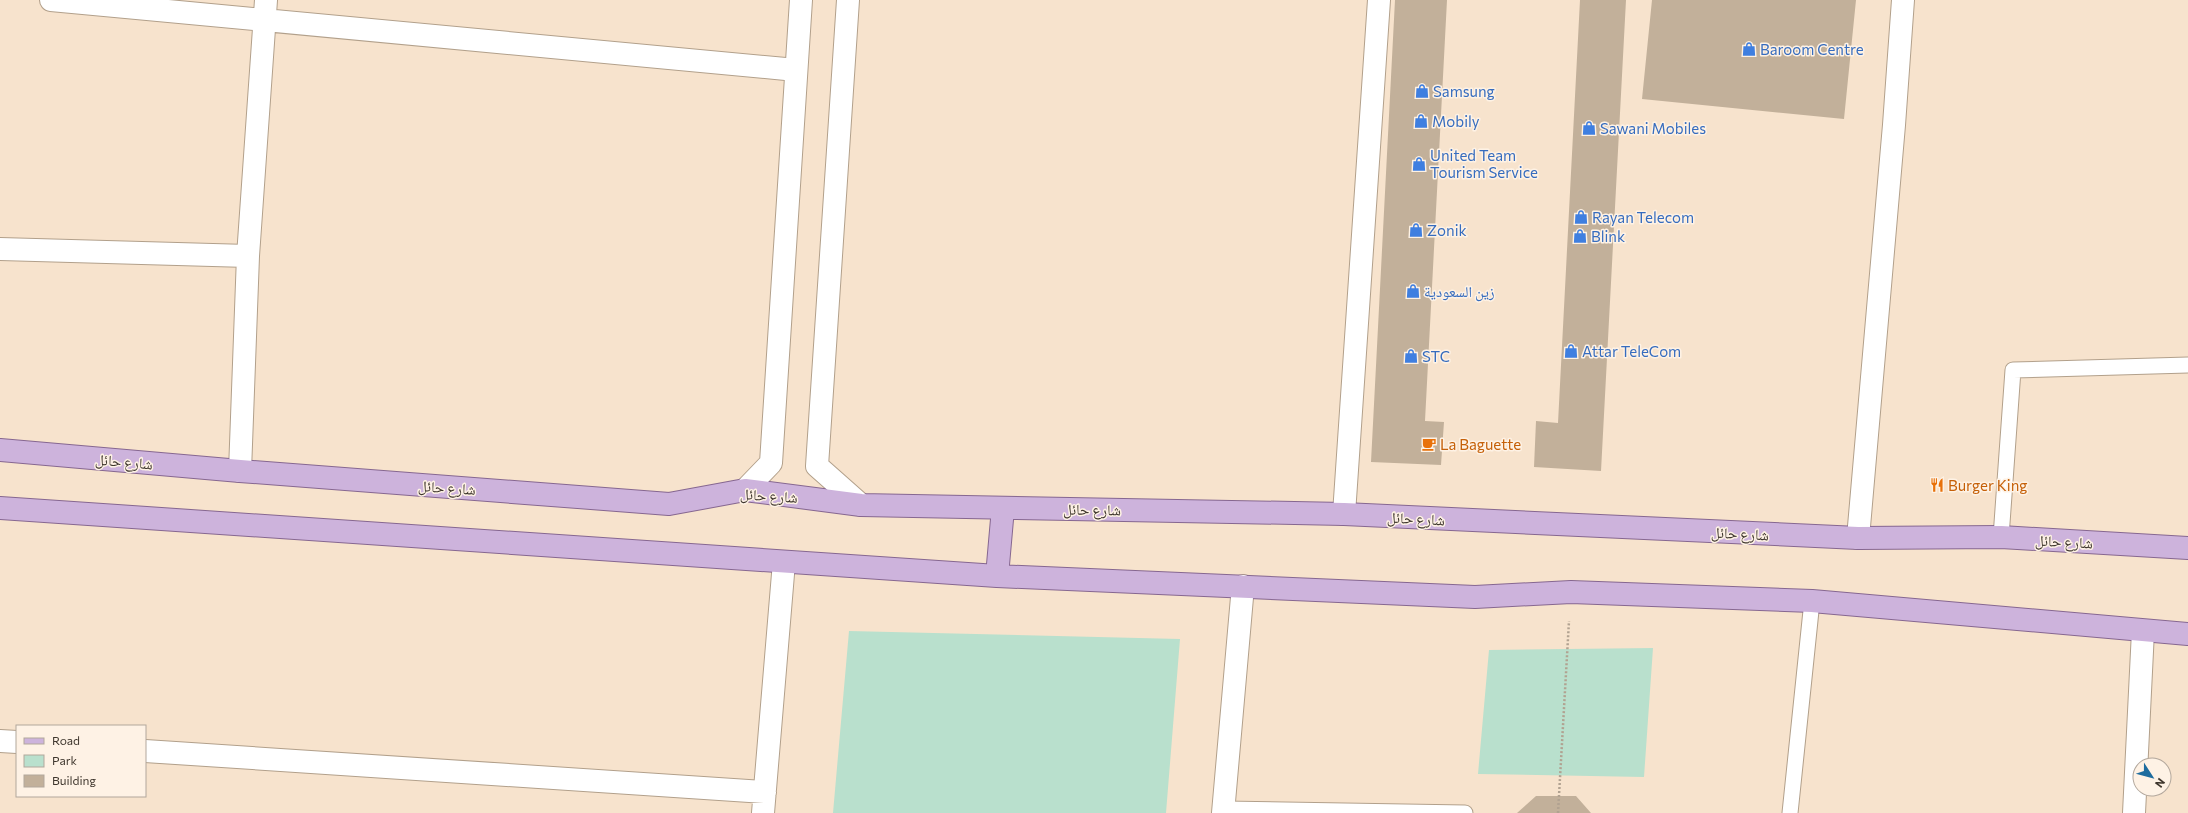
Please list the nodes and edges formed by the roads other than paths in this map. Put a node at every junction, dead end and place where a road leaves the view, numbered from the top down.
1 (51, 0) edge
2 (801, 0) edge
3 (848, 0) edge
4 (1379, 0) edge
5 (1902, 0) edge
6 (265, 10) edge
7 (796, 70) junction
8 (0, 249) edge
9 (248, 256) junction
10 (2188, 365) edge
11 (0, 446) edge
12 (0, 450) edge
13 (29, 453) junction
14 (240, 471) junction
15 (745, 490) junction
16 (861, 505) junction
17 (0, 508) edge
18 (1003, 508) junction
19 (1344, 514) junction
20 (2001, 537) junction
21 (1858, 538) junction
22 (2188, 548) edge
23 (784, 562) junction
24 (997, 576) junction
25 (1243, 586) junction
26 (1812, 601) junction
27 (2143, 630) junction
28 (2188, 634) edge
29 (0, 741) edge
30 (16, 742) edge
31 (146, 751) edge
32 (764, 802) edge
33 (1223, 811) edge
34 (1465, 813) edge
35 (1790, 813) edge
36 (2134, 813) edge

1 - 6 street
2 - 7 street
3 - 16 street
4 - 19 street
5 - 21 street
6 - 7 street
6 - 9 street
7 - 15 street
8 - 9 street
9 - 14 street
10 - 20 lane
11 - 13 main road
12 - 13 main road, شارع حائل
13 - 14 main road, شارع حائل
14 - 15 main road, شارع حائل
15 - 16 main road, شارع حائل
16 - 18 main road, شارع حائل
17 - 23 main road
18 - 19 main road, شارع حائل
18 - 24 main road
19 - 21 main road, شارع حائل
20 - 21 main road, شارع حائل
20 - 22 main road, شارع حائل
23 - 24 main road
23 - 32 street
24 - 25 main road
25 - 26 main road
25 - 33 street
26 - 27 main road
26 - 35 lane
27 - 28 main road
27 - 36 street
29 - 30 street
31 - 32 street
33 - 34 lane

